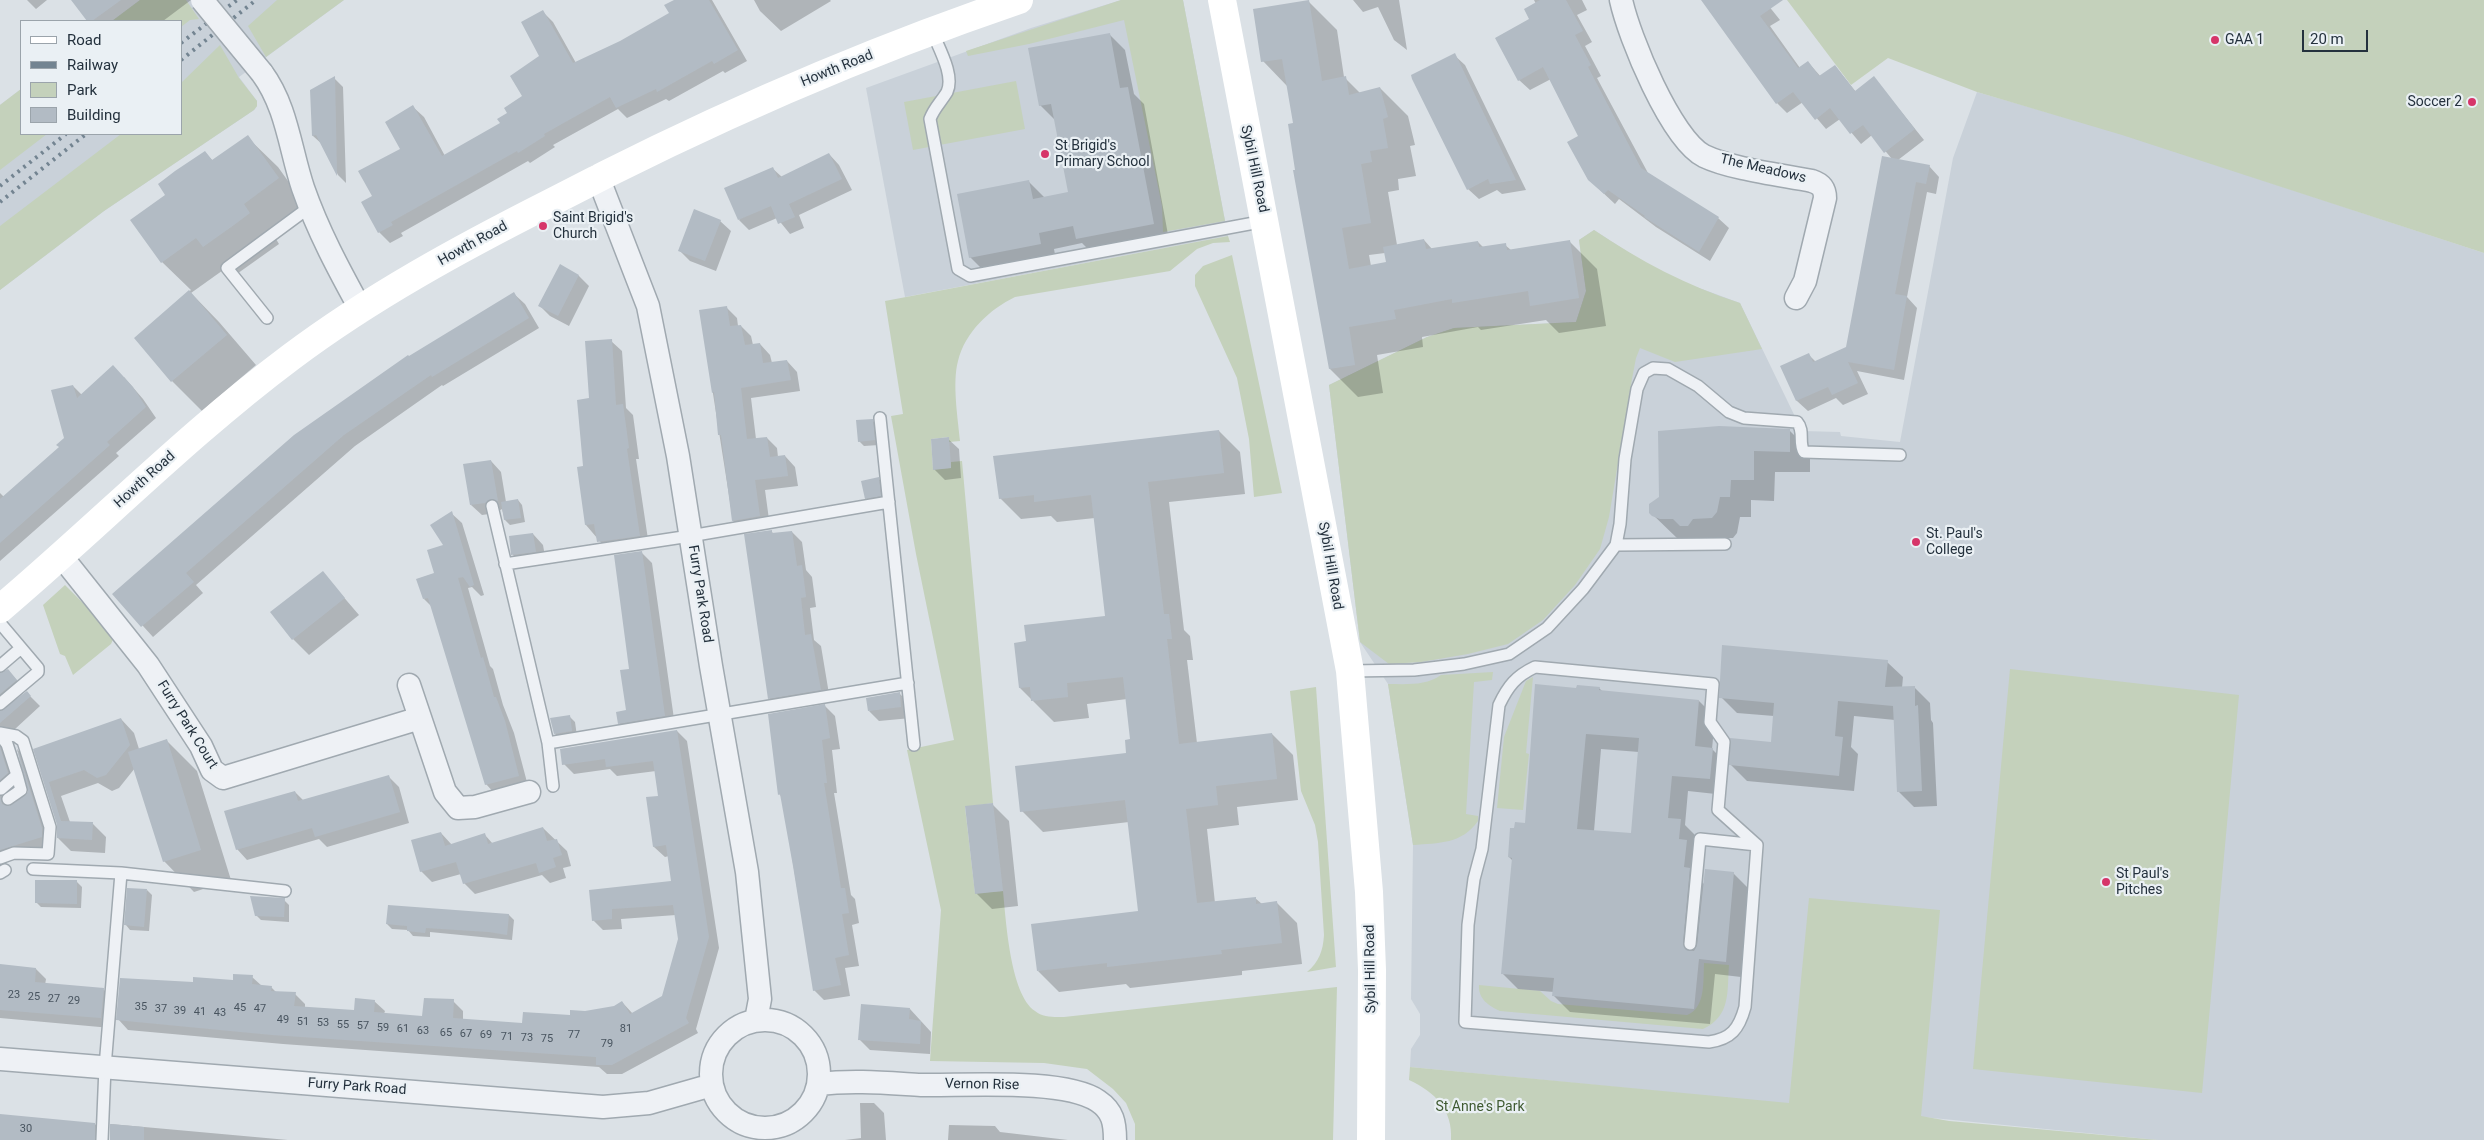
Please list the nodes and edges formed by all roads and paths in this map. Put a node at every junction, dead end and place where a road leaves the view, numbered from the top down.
1 (202, 0) edge
2 (1019, 0) edge
3 (1222, 0) edge
4 (1621, 0) edge
5 (932, 31) junction
6 (598, 177) junction
7 (310, 206) junction
8 (1265, 221) junction
9 (1796, 298) dead end
10 (361, 310) junction
11 (267, 318) dead end
12 (880, 418) dead end
13 (1900, 455) dead end
14 (889, 502) junction
15 (492, 506) dead end
16 (690, 536) junction
17 (1725, 544) dead end
18 (1616, 545) junction
19 (62, 557) junction
20 (505, 564) junction
21 (0, 609) edge
22 (0, 623) edge
23 (21, 648) junction
24 (0, 666) edge
25 (1350, 671) junction
26 (908, 683) junction
27 (409, 685) dead end
28 (0, 704) edge
29 (719, 715) junction
30 (420, 718) junction
31 (0, 734) edge
32 (548, 743) junction
33 (914, 745) dead end
34 (17, 775) junction
35 (553, 786) dead end
36 (1, 789) edge
37 (529, 792) dead end
38 (8, 799) dead end
39 (1757, 845) junction
40 (0, 858) edge
41 (33, 868) dead end
42 (121, 873) junction
43 (285, 891) dead end
44 (1690, 944) dead end
45 (756, 1020) junction
46 (0, 1059) edge
47 (105, 1067) junction
48 (818, 1084) junction
49 (712, 1085) junction
50 (779, 1133) edge
51 (102, 1140) edge
52 (1115, 1140) edge
53 (1374, 1140) edge

1 - 7 street, bridge
2 - 5 main road, Howth Road
3 - 8 main road, Sybil Hill Road
4 - 9 street, The Meadows
5 - 6 main road, Howth Road
5 - 8 lane
6 - 10 main road, Howth Road
6 - 16 street, Furry Park Road
7 - 10 street
7 - 11 lane
8 - 25 main road, Sybil Hill Road
10 - 19 main road, Howth Road
12 - 14 lane
13 - 18 lane
14 - 16 lane
14 - 26 lane
15 - 20 lane
16 - 20 lane
16 - 29 street, Furry Park Road
17 - 18 lane
18 - 25 lane
19 - 21 main road, Howth Road
19 - 30 street, Furry Park Court
20 - 32 lane
22 - 23 lane
23 - 24 lane
23 - 28 lane
25 - 53 main road, Sybil Hill Road
26 - 29 lane
26 - 33 lane
27 - 30 street
29 - 32 lane
29 - 45 street, Furry Park Road
30 - 37 street
31 - 34 lane
31 - 40 lane
32 - 35 lane
34 - 36 lane
34 - 38 lane
39 - 39 lane
39 - 44 lane
41 - 42 lane
42 - 43 lane
42 - 47 lane
45 - 48 street
45 - 49 street
46 - 47 street, Furry Park Road
47 - 49 street, Furry Park Road
47 - 51 lane
48 - 50 street
48 - 52 street, Vernon Rise
49 - 50 street

